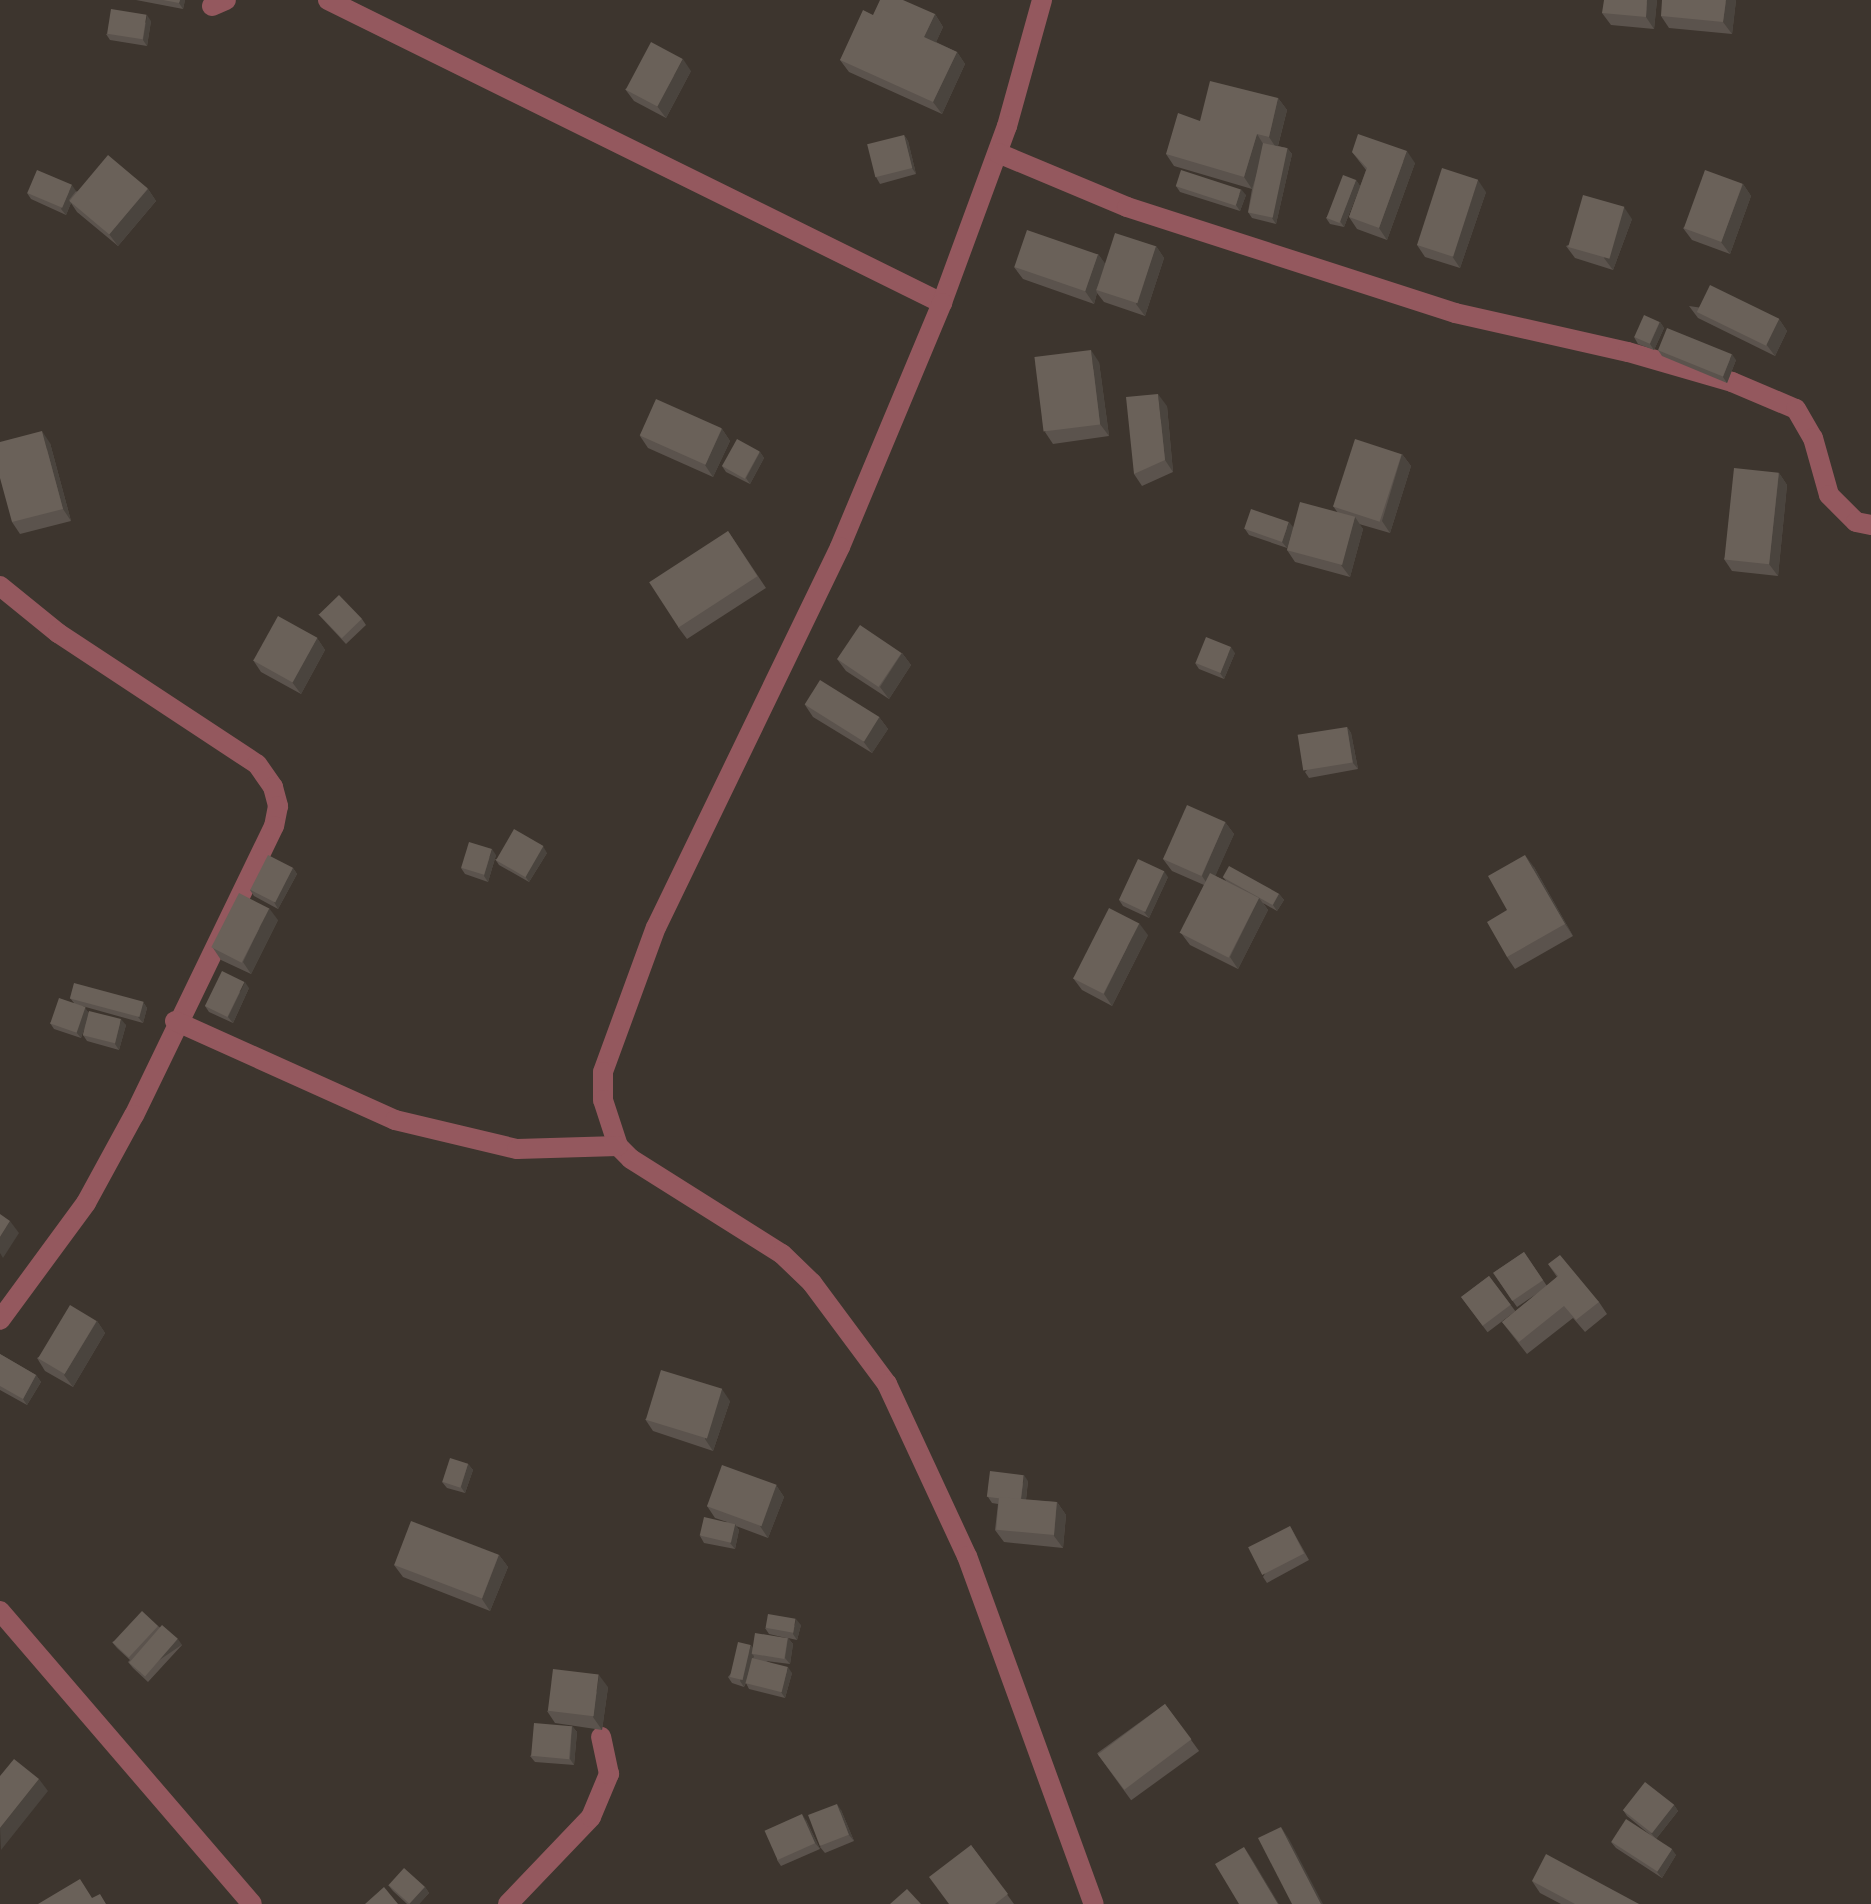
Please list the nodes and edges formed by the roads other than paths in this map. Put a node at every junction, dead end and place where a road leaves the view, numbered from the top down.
1 (328, 0) edge
2 (1042, 0) edge
3 (998, 153) junction
4 (942, 303) junction
5 (1871, 525) edge
6 (0, 586) edge
7 (175, 1021) junction
8 (618, 1146) junction
9 (0, 1320) edge
10 (0, 1611) edge
11 (601, 1737) dead end
12 (252, 1904) edge
13 (508, 1904) edge
14 (1094, 1904) edge

1 - 4 street
2 - 3 street
3 - 4 street
3 - 5 street
4 - 8 street
6 - 7 street
7 - 8 street
7 - 9 street
8 - 14 street
10 - 12 street
11 - 13 street

